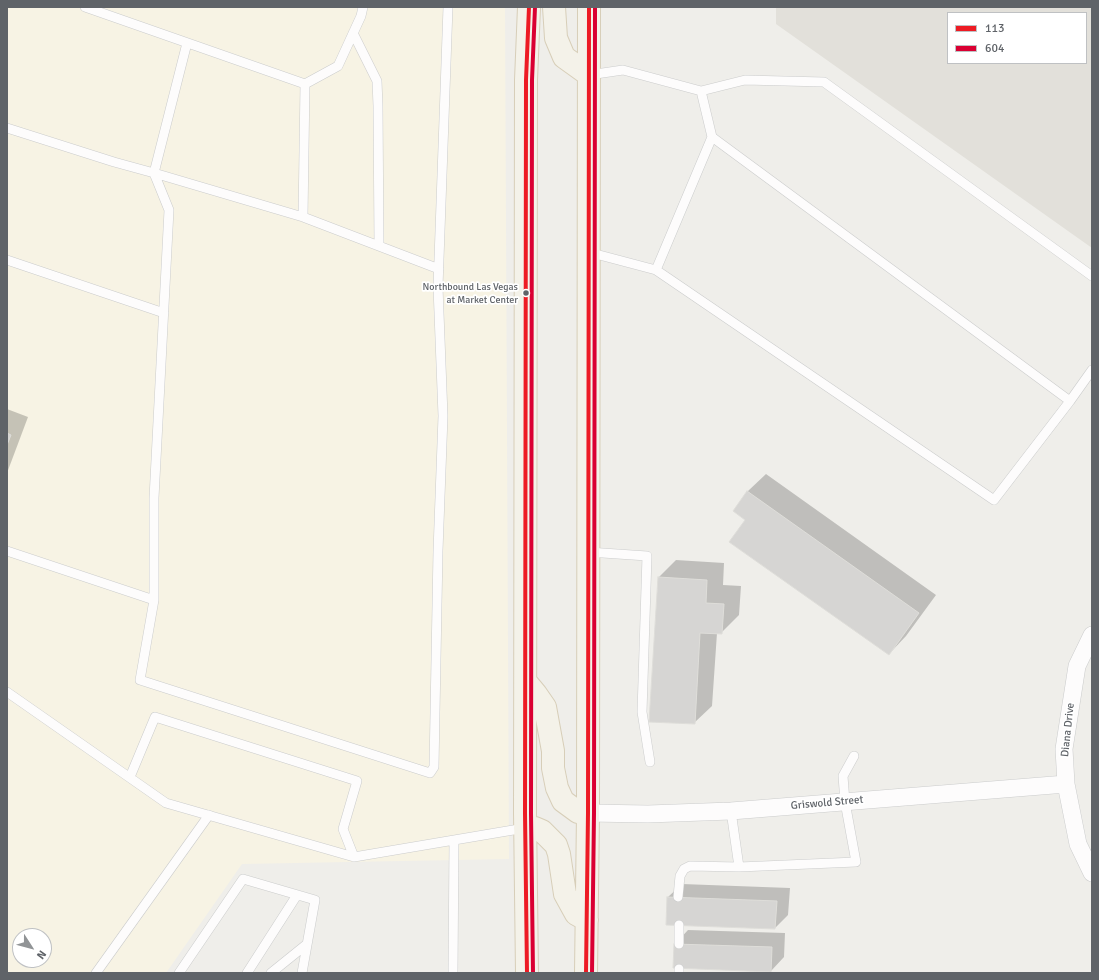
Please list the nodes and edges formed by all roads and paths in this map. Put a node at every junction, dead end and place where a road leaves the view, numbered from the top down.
1 (85, 7) edge
2 (363, 7) edge
3 (448, 7) edge
4 (529, 7) edge
5 (554, 7) edge
6 (589, 7) edge
7 (353, 33) junction
8 (187, 43) junction
9 (589, 75) junction
10 (305, 84) junction
11 (701, 91) junction
12 (7, 128) edge
13 (712, 137) junction
14 (154, 173) junction
15 (303, 217) junction
16 (379, 246) junction
17 (588, 252) junction
18 (7, 260) edge
19 (439, 269) junction
20 (656, 270) junction
21 (1092, 276) edge
22 (164, 313) junction
23 (1092, 370) edge
24 (1070, 400) junction
25 (7, 551) edge
26 (588, 552) junction
27 (154, 600) junction
28 (1092, 636) edge
29 (526, 682) junction
30 (7, 692) edge
31 (854, 756) dead end
32 (650, 762) dead end
33 (130, 777) junction
34 (1066, 784) junction
35 (845, 802) junction
36 (731, 812) junction
37 (588, 813) junction
38 (209, 815) junction
39 (525, 828) junction
40 (454, 840) junction
41 (354, 857) junction
42 (739, 867) junction
43 (1092, 873) edge
44 (298, 895) junction
45 (678, 897) dead end
46 (587, 920) junction
47 (679, 925) dead end
48 (307, 944) junction
49 (679, 944) dead end
50 (96, 973) edge
51 (179, 973) edge
52 (247, 973) edge
53 (271, 973) edge
54 (302, 973) edge
55 (453, 973) edge
56 (527, 973) edge
57 (586, 973) edge

1 - 8 lane
2 - 7 lane
3 - 19 lane
4 - 29 main road
5 - 9 main road
6 - 9 main road
7 - 10 lane
7 - 16 lane
8 - 10 lane
8 - 14 lane
9 - 11 lane
9 - 17 main road
10 - 15 lane
11 - 13 lane
11 - 21 lane
12 - 14 lane
13 - 20 lane
13 - 24 lane
14 - 15 lane
14 - 22 lane
15 - 16 lane
16 - 19 lane
17 - 20 lane
17 - 26 main road
18 - 22 lane
19 - 27 lane
20 - 24 lane
22 - 27 lane
23 - 24 lane
25 - 27 lane
26 - 32 lane
26 - 37 main road
28 - 34 street, Diana Drive
29 - 37 main road
29 - 39 main road
30 - 33 lane
31 - 35 lane
33 - 38 lane
33 - 41 lane
34 - 35 street, Griswold Street
34 - 43 street, Diana Drive
35 - 36 street, Griswold Street
35 - 42 lane
36 - 37 street, Griswold Street
36 - 42 lane
37 - 46 main road
38 - 41 lane
38 - 50 lane
39 - 40 lane
39 - 46 main road
39 - 56 main road
40 - 41 lane
40 - 55 lane
42 - 45 lane
44 - 48 lane
44 - 51 lane
44 - 52 lane
46 - 57 main road
47 - 49 lane
48 - 53 lane
48 - 54 lane

